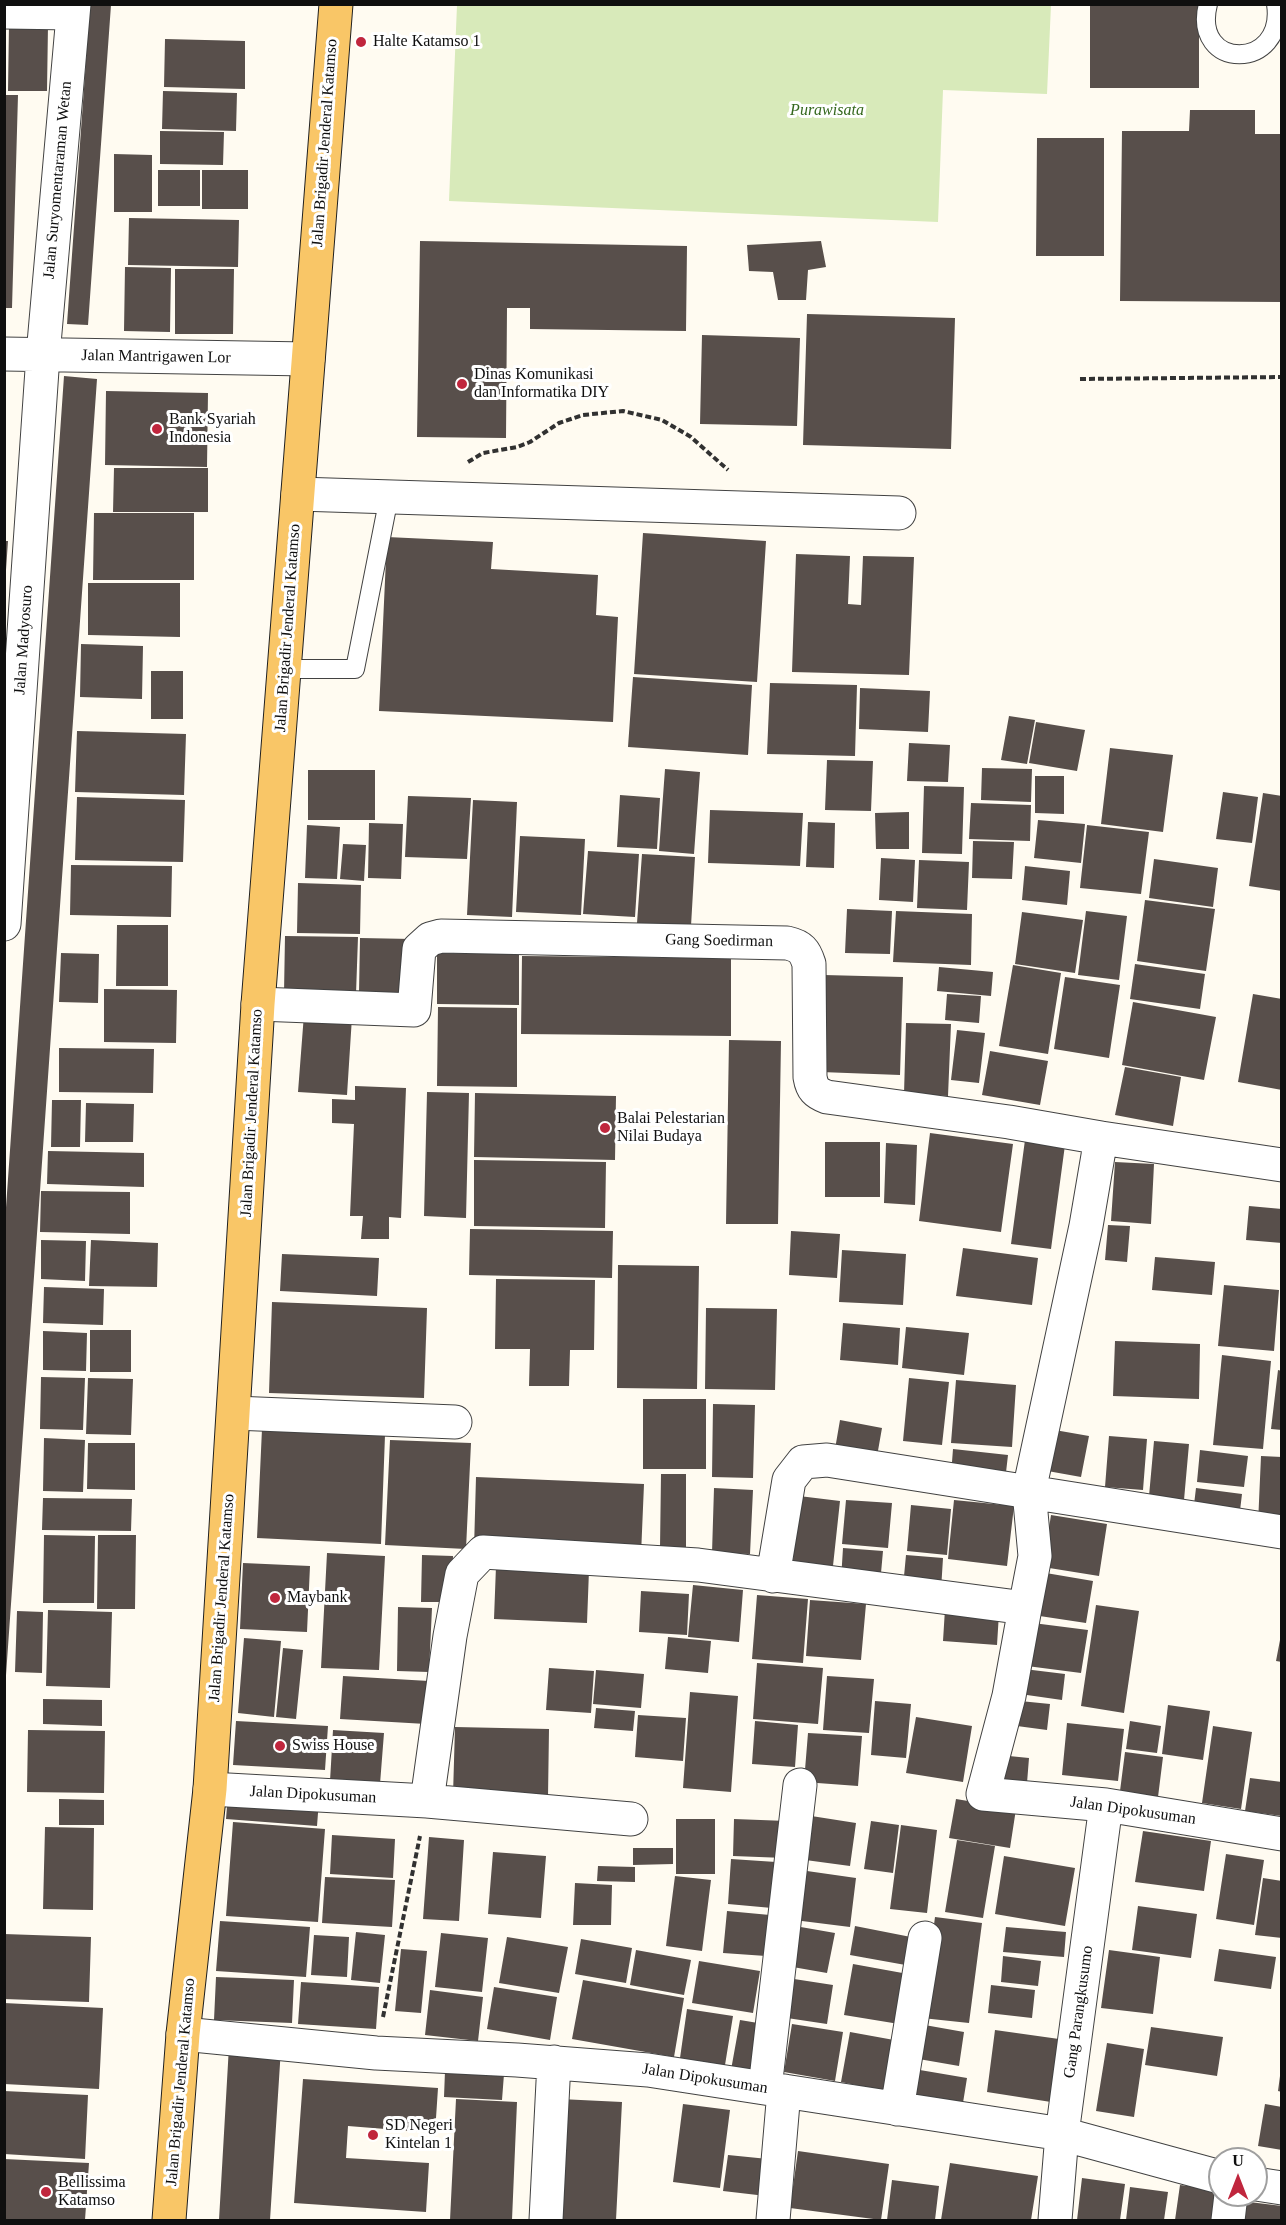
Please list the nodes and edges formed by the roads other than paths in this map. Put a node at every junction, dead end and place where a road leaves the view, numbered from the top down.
1 (336, 4) edge
2 (1208, 4) edge
3 (74, 9) edge
4 (4, 12) edge
5 (1279, 13) edge
6 (4, 354) edge
7 (43, 355) junction
8 (308, 359) junction
9 (298, 494) junction
10 (389, 497) junction
11 (899, 513) dead end
12 (284, 669) junction
13 (10, 778) edge
14 (4, 924) edge
15 (258, 1004) junction
16 (1101, 1138) junction
17 (1281, 1165) edge
18 (234, 1413) junction
19 (455, 1422) dead end
20 (1029, 1491) junction
21 (1281, 1532) edge
22 (773, 1576) junction
23 (1025, 1608) junction
24 (800, 1785) dead end
25 (210, 1789) junction
26 (427, 1801) junction
27 (1106, 1805) junction
28 (631, 1818) dead end
29 (1281, 1834) edge
30 (926, 1938) dead end
31 (183, 2034) junction
32 (554, 2062) junction
33 (775, 2090) junction
34 (897, 2109) junction
35 (1062, 2134) junction
36 (1208, 2174) edge
37 (169, 2220) edge
38 (546, 2220) edge
39 (773, 2220) edge
40 (1055, 2220) edge

1 - 8 main road, Jalan Brigadir Jenderal Katamso
2 - 5 lane
3 - 4 street
3 - 7 street, Jalan Suryomentaraman Wetan
6 - 7 street, Jalan Mantrigawen Lor
7 - 8 street, Jalan Mantrigawen Lor
7 - 13 street, Jalan Madyosuro
8 - 9 main road, Jalan Brigadir Jenderal Katamso
9 - 10 street
9 - 12 main road, Jalan Brigadir Jenderal Katamso
10 - 11 street
10 - 12 lane
12 - 15 main road, Jalan Brigadir Jenderal Katamso
13 - 14 street, Jalan Madyosuro
15 - 16 street, Gang Soedirman
15 - 18 main road, Jalan Brigadir Jenderal Katamso
16 - 17 street
16 - 20 street
18 - 19 street
18 - 25 main road, Jalan Brigadir Jenderal Katamso
20 - 21 street
20 - 22 street
20 - 23 street
22 - 23 street
22 - 26 street
23 - 27 street, Jalan Dipokusuman
24 - 33 street
25 - 26 street, Jalan Dipokusuman
25 - 31 main road, Jalan Brigadir Jenderal Katamso
26 - 28 street, Jalan Dipokusuman
27 - 29 street, Jalan Dipokusuman
27 - 35 street, Gang Parangkusumo
30 - 34 street
31 - 32 street, Jalan Dipokusuman
31 - 37 main road, Jalan Brigadir Jenderal Katamso
32 - 33 street, Jalan Dipokusuman
32 - 38 street
33 - 34 street, Jalan Dipokusuman
33 - 39 street
34 - 35 street, Jalan Dipokusuman
35 - 36 street, Jalan Dipokusuman
35 - 40 street, Gang Parangkusumo

